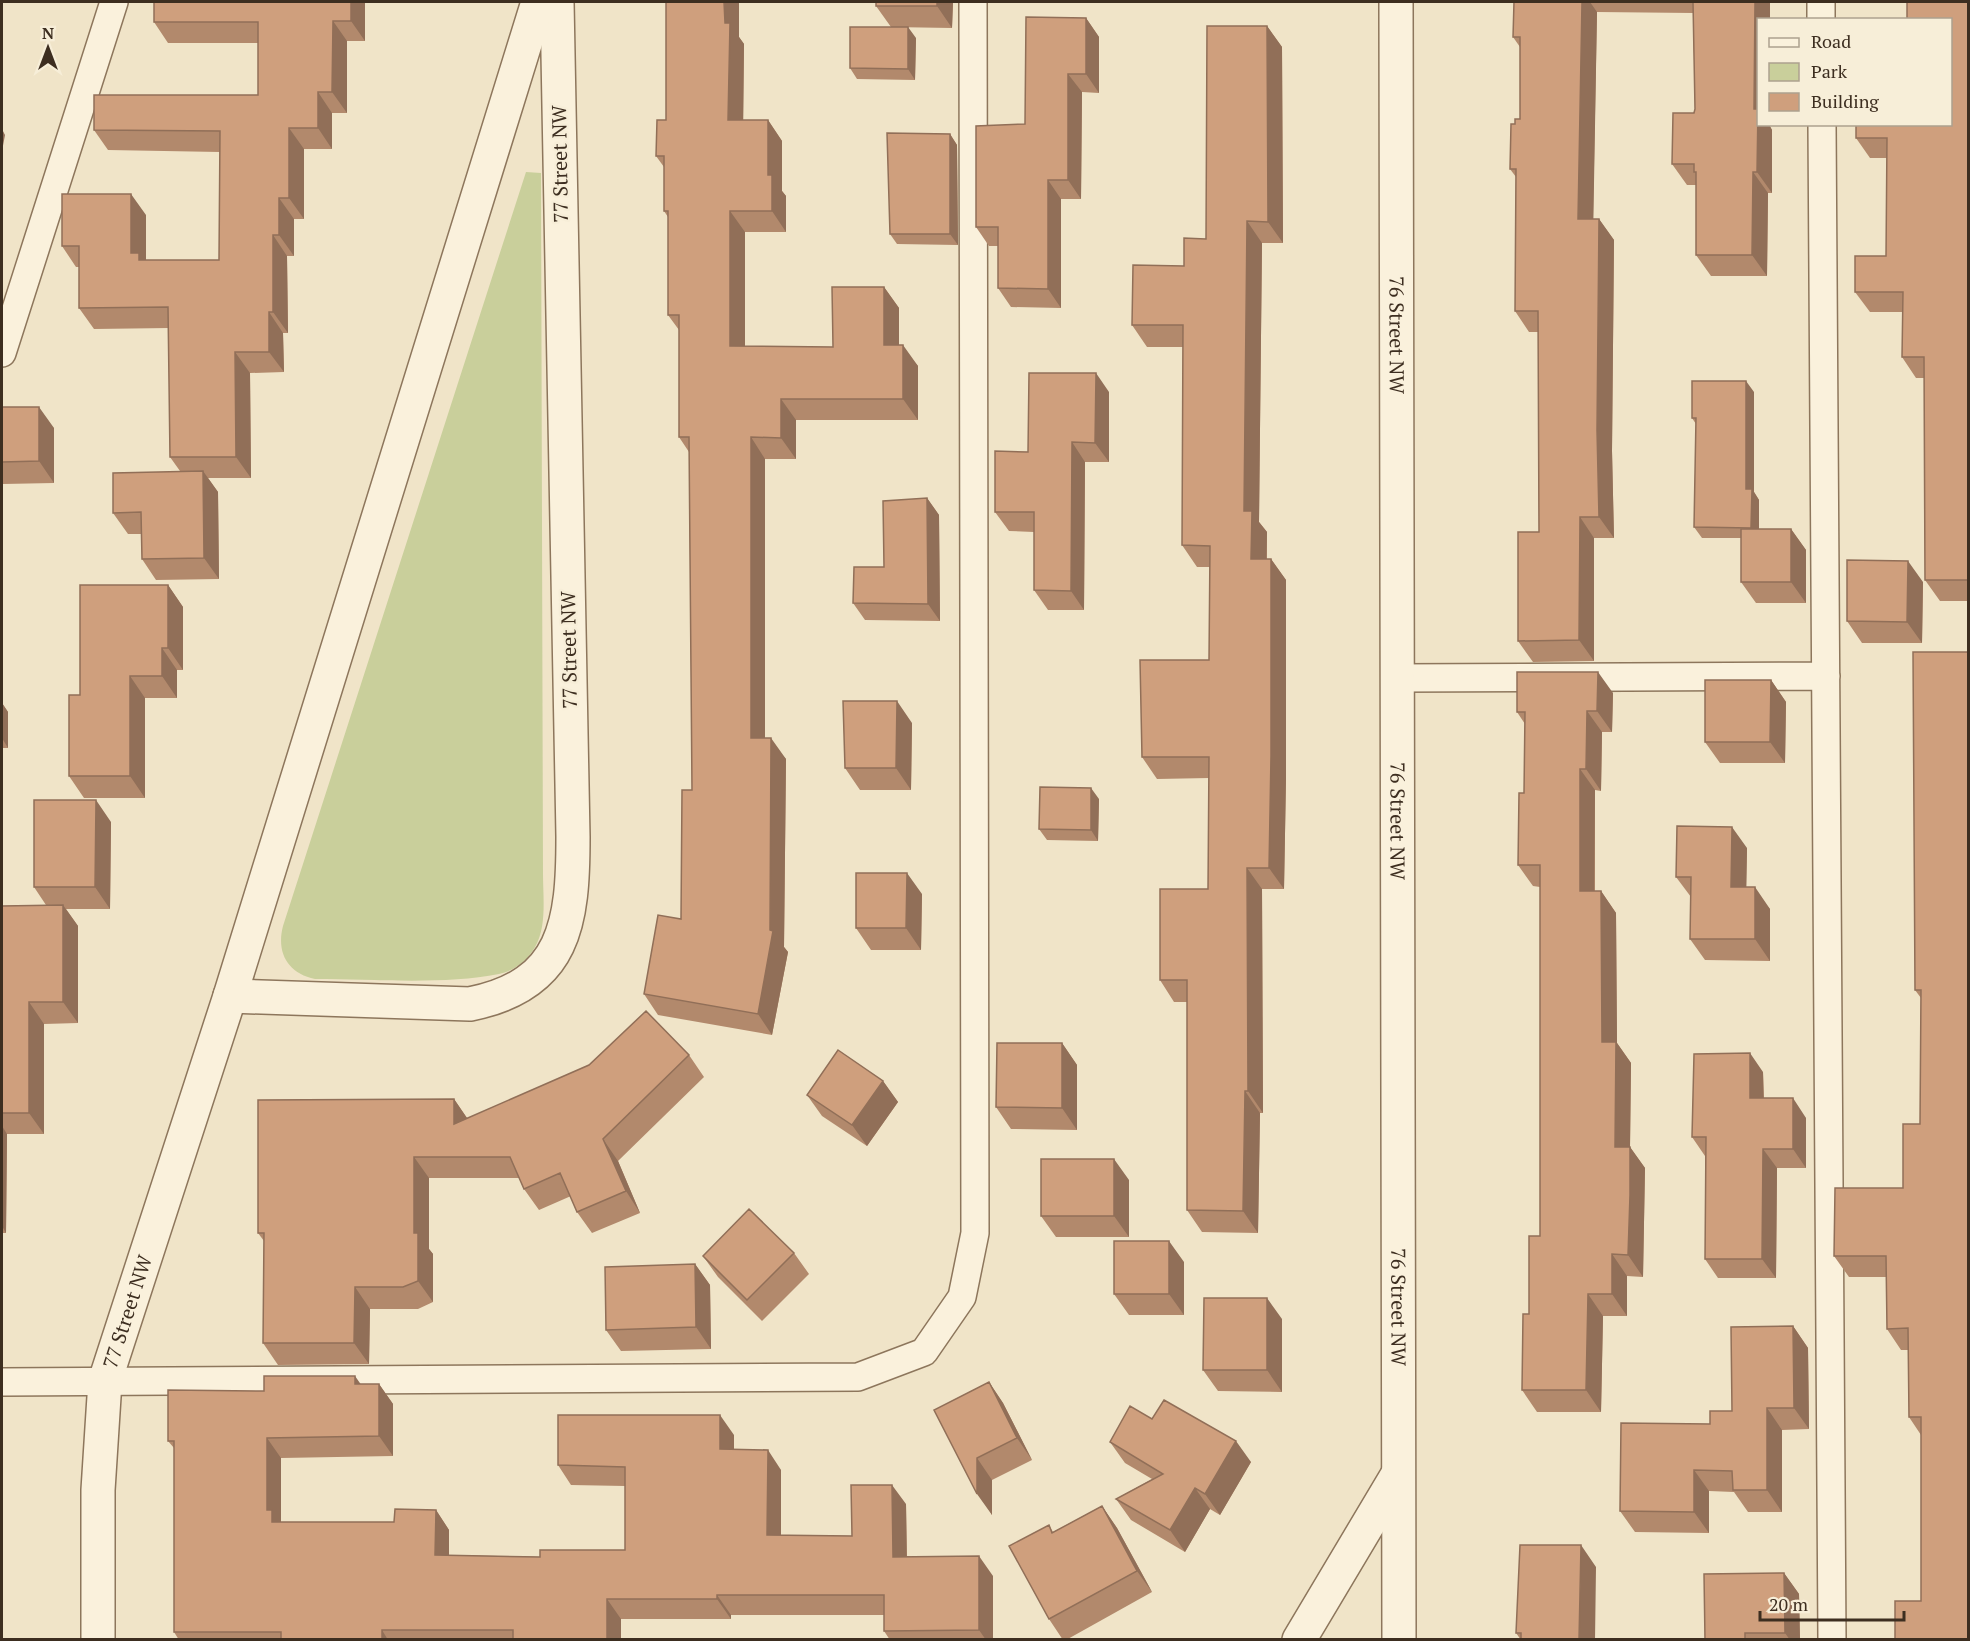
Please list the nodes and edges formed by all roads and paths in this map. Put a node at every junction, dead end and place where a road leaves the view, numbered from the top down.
1 (114, 2) edge
2 (538, 2) edge
3 (557, 2) edge
4 (973, 2) edge
5 (1396, 2) edge
6 (1821, 2) edge
7 (1821, 18) edge
8 (1822, 126) edge
9 (2, 353) edge
10 (1826, 676) junction
11 (1398, 678) junction
12 (230, 996) junction
13 (105, 1381) junction
14 (2, 1382) edge
15 (1398, 1474) junction
16 (98, 1640) edge
17 (1299, 1640) edge
18 (1399, 1640) edge
19 (1832, 1640) edge

1 - 9 lane
2 - 12 street, 77 Street NW
3 - 12 street, 77 Street NW
4 - 13 lane
5 - 11 street, 76 Street NW
6 - 7 lane
8 - 10 lane
10 - 11 lane
10 - 19 lane
11 - 15 street, 76 Street NW
12 - 13 street, 77 Street NW
13 - 14 lane
13 - 16 street, 77 Street NW
15 - 17 street
15 - 18 street, 76 Street NW

